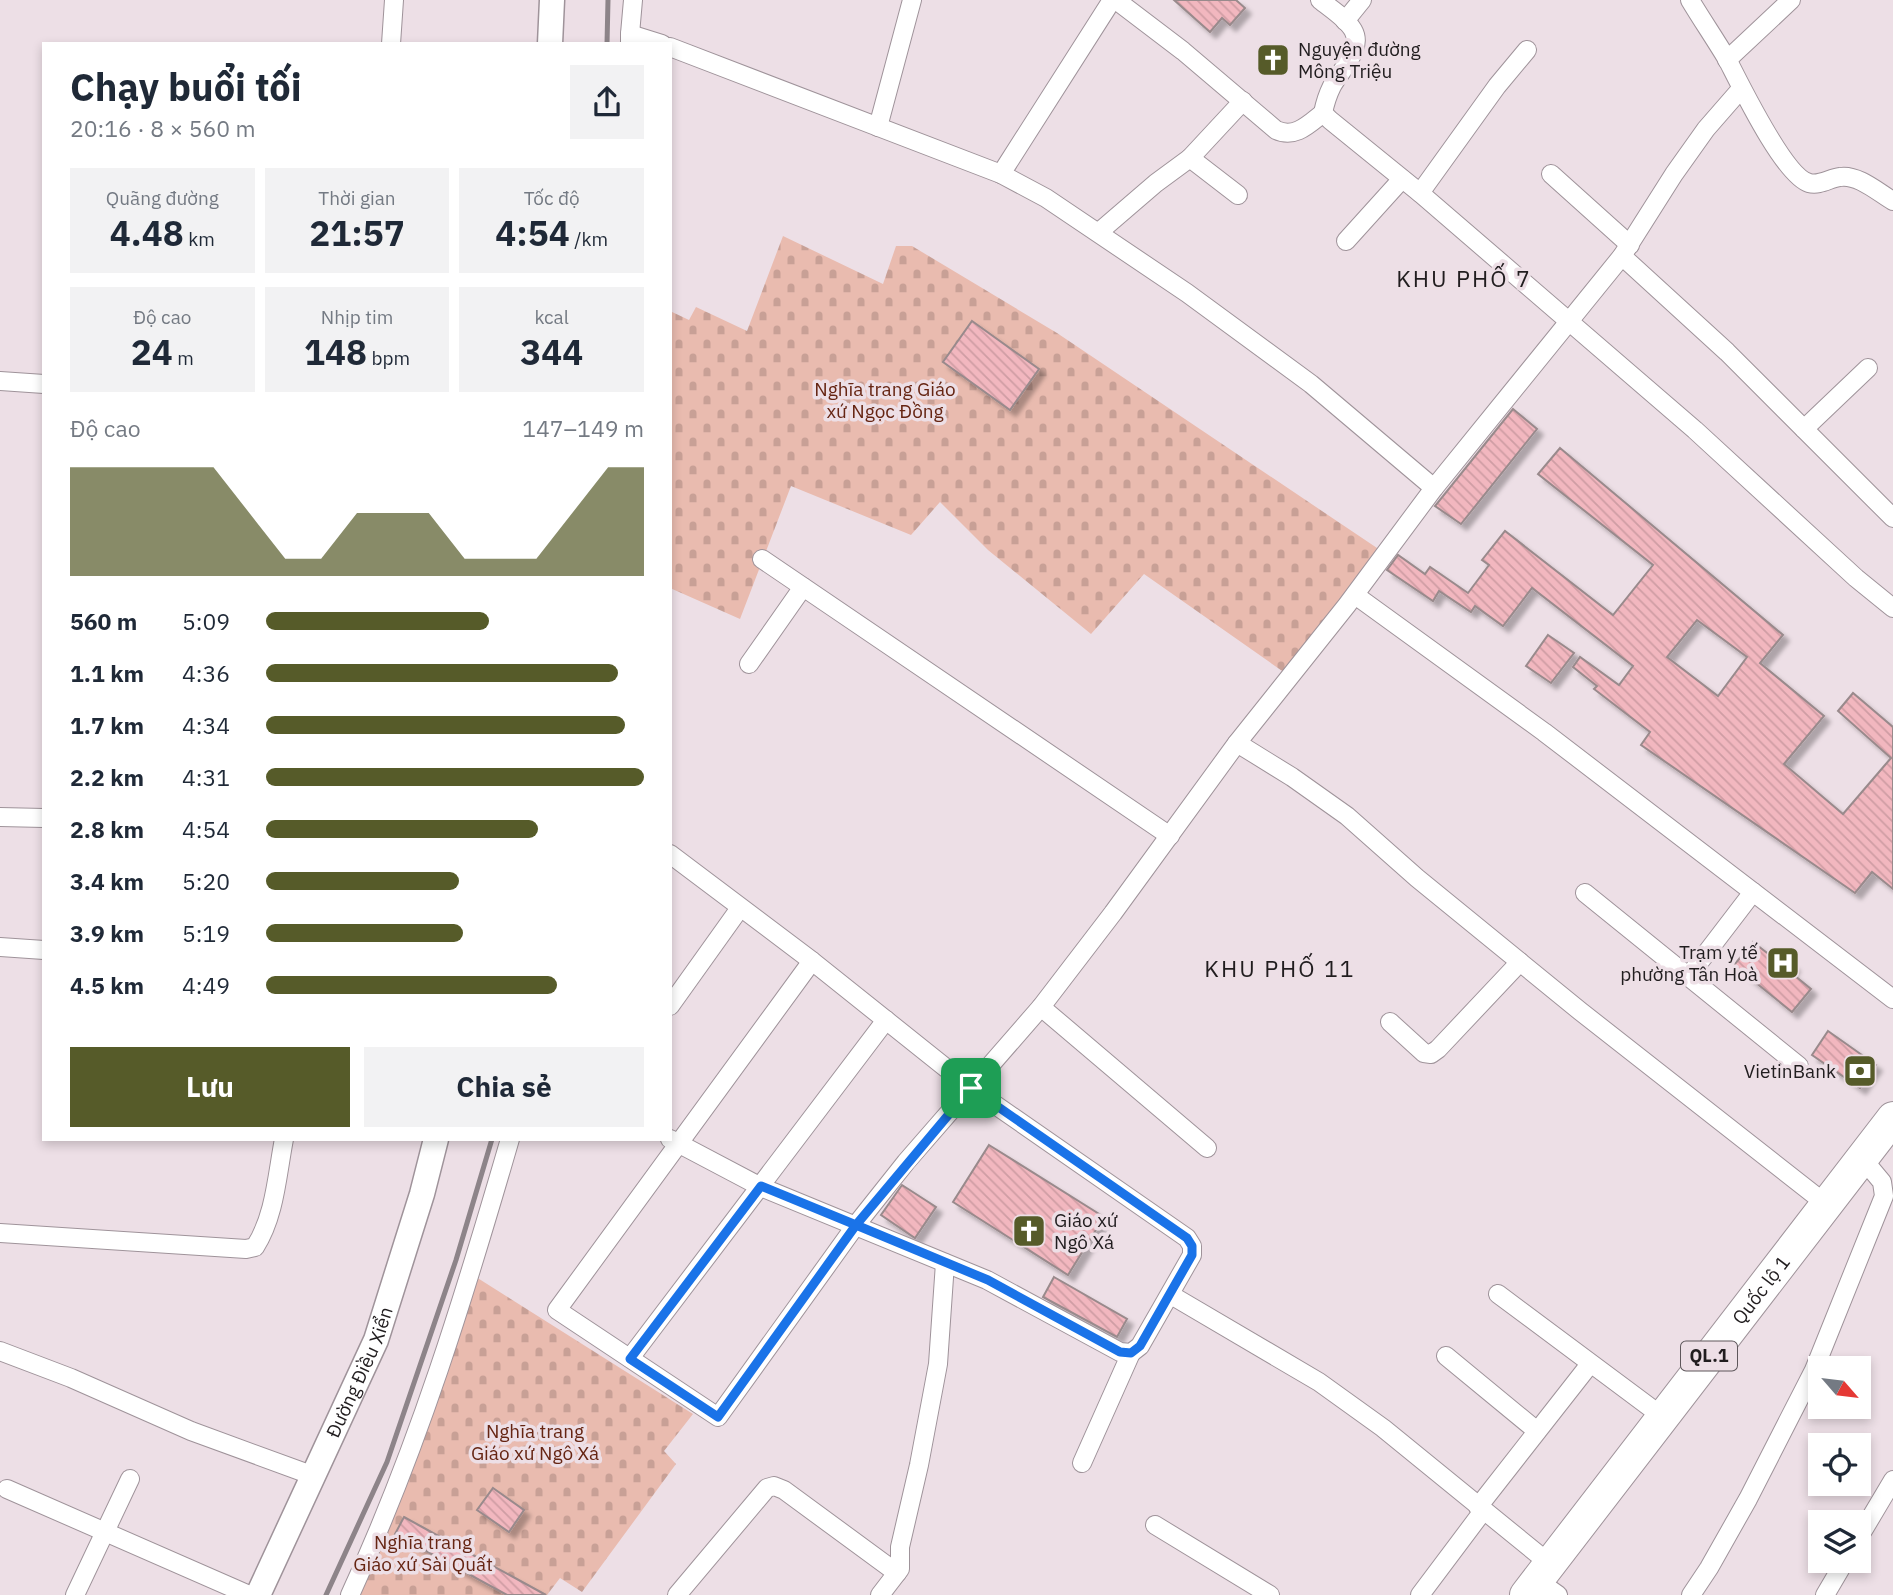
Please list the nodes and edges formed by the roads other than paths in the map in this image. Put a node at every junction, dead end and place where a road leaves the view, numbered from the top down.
1 (394, 0) edge
2 (552, 0) edge
3 (633, 0) edge
4 (912, 0) edge
5 (1114, 0) edge
6 (1320, 0) edge
7 (1362, 0) edge
8 (1690, 0) edge
9 (1791, 0) edge
10 (1345, 21) junction
11 (630, 39) edge
12 (391, 42) edge
13 (550, 42) edge
14 (649, 42) edge
15 (672, 48) edge
16 (1527, 50) dead end
17 (1727, 60) junction
18 (1740, 90) junction
19 (1243, 101) junction
20 (1323, 113) junction
21 (878, 127) junction
22 (1190, 158) junction
23 (1001, 174) junction
24 (1551, 174) dead end
25 (1402, 179) junction
26 (1420, 193) junction
27 (1238, 195) dead end
28 (1893, 201) edge
29 (1099, 232) junction
30 (1346, 241) dead end
31 (1626, 251) junction
32 (1569, 323) junction
33 (1868, 368) dead end
34 (0, 381) edge
35 (42, 384) edge
36 (1804, 429) junction
37 (1434, 488) junction
38 (1893, 519) edge
39 (762, 559) dead end
40 (803, 587) junction
41 (1355, 595) junction
42 (1893, 608) edge
43 (750, 664) dead end
44 (1237, 743) junction
45 (0, 817) edge
46 (42, 818) edge
47 (1170, 836) junction
48 (672, 856) edge
49 (1753, 892) junction
50 (1585, 893) dead end
51 (740, 908) junction
52 (0, 947) edge
53 (42, 950) edge
54 (812, 961) junction
55 (1520, 962) junction
56 (1688, 977) junction
57 (1893, 999) edge
58 (672, 1003) edge
59 (1041, 1007) junction
60 (886, 1020) junction
61 (1390, 1022) dead end
62 (1799, 1066) dead end
63 (971, 1088) junction
64 (1893, 1118) edge
65 (284, 1141) edge
66 (435, 1141) edge
67 (509, 1141) edge
68 (674, 1142) edge
69 (1207, 1148) dead end
70 (1862, 1158) junction
71 (761, 1186) junction
72 (1826, 1204) junction
73 (856, 1225) junction
74 (0, 1233) edge
75 (945, 1263) junction
76 (1498, 1294) dead end
77 (1171, 1295) junction
78 (0, 1351) edge
79 (1131, 1353) junction
80 (1446, 1356) dead end
81 (630, 1359) junction
82 (1590, 1364) junction
83 (1663, 1417) junction
84 (1537, 1430) junction
85 (1083, 1463) dead end
86 (314, 1476) junction
87 (130, 1479) dead end
88 (1893, 1480) edge
89 (7, 1489) dead end
90 (1480, 1509) junction
91 (1871, 1517) edge
92 (1155, 1525) dead end
93 (106, 1532) junction
94 (897, 1573) junction
95 (1838, 1573) edge
96 (1543, 1583) edge
97 (75, 1595) edge
98 (249, 1595) edge
99 (258, 1595) edge
100 (350, 1595) edge
101 (677, 1595) edge
102 (880, 1595) edge
103 (1270, 1595) edge
104 (1420, 1595) edge
105 (1691, 1595) edge
106 (1825, 1595) edge

1 - 12 street
2 - 13 street
3 - 11 street
4 - 21 street
5 - 19 street
5 - 23 street
6 - 10 street
7 - 10 street
8 - 17 street
9 - 17 street
10 - 20 street
11 - 14 street
15 - 21 street
16 - 26 street
17 - 18 street
18 - 28 street
18 - 31 street
19 - 20 street
19 - 22 street
20 - 25 street
21 - 23 street
22 - 27 street
22 - 29 street
23 - 29 street
24 - 31 street
25 - 26 street
25 - 30 street
26 - 32 street
29 - 37 street
31 - 32 street
31 - 36 street
32 - 37 street
32 - 42 street
33 - 36 street
34 - 35 street
36 - 38 street
37 - 41 street
39 - 40 street
40 - 43 street
40 - 47 street
41 - 44 street
41 - 49 street
44 - 47 street
44 - 55 street
45 - 46 street
47 - 59 street
48 - 51 street
49 - 56 street
49 - 57 street
50 - 56 street
51 - 54 street
51 - 58 street
52 - 53 street
54 - 60 street
54 - 68 street
55 - 61 street
55 - 72 street
56 - 62 street
59 - 63 street
59 - 69 street
60 - 63 street
60 - 71 street
63 - 73 street
63 - 77 street
64 - 70 highway, Quốc lộ 1 / QL.1
65 - 74 street
66 - 86 street, Đường Điều Xiển
67 - 100 street
68 - 71 street
68 - 81 street
70 - 72 highway, Quốc lộ 1 / QL.1
70 - 105 street
71 - 73 street
71 - 81 street
72 - 83 highway, Quốc lộ 1 / QL.1
73 - 75 street
73 - 81 street
75 - 79 street
75 - 94 street
76 - 82 street
77 - 79 street
77 - 90 street
78 - 86 street
79 - 85 street
80 - 84 street
82 - 83 street
82 - 84 street
83 - 96 highway, Quốc lộ 1 / QL.1
84 - 90 street
86 - 99 street, Đường Điều Xiển
87 - 93 street
88 - 91 street
89 - 93 street
90 - 96 street
90 - 104 street
92 - 103 street
93 - 97 street
93 - 98 street
94 - 101 street
94 - 102 street
95 - 106 street

